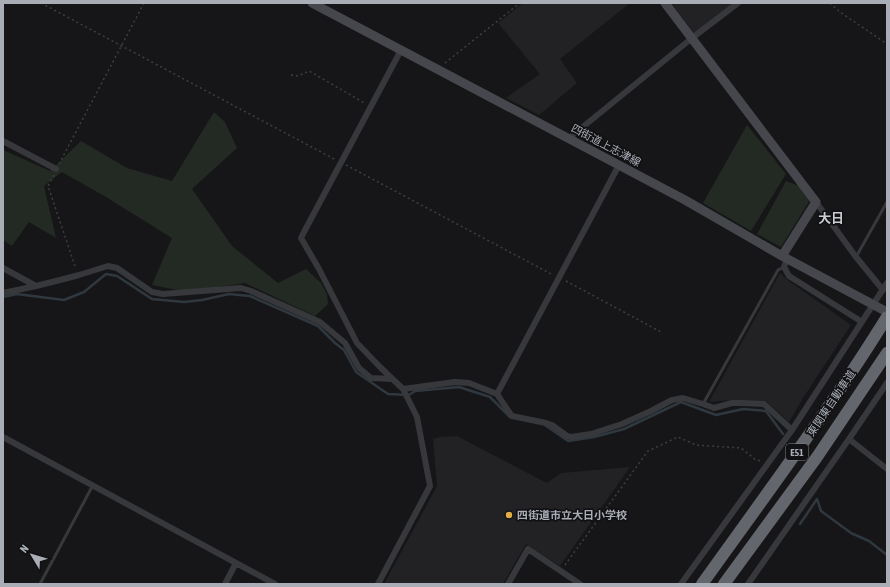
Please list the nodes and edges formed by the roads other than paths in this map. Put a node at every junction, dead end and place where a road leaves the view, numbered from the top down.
1 (312, 3) edge
2 (665, 3) edge
3 (738, 3) edge
4 (692, 38) junction
5 (401, 50) junction
6 (568, 138) junction
7 (3, 141) edge
8 (619, 165) junction
9 (56, 169) road end
10 (816, 202) junction
11 (887, 202) edge
12 (856, 257) junction
13 (784, 261) junction
14 (3, 268) edge
15 (887, 283) edge
16 (36, 286) junction
17 (883, 290) junction
18 (3, 293) edge
19 (887, 312) edge
20 (887, 317) edge
21 (862, 322) junction
22 (887, 353) edge
23 (392, 379) junction
24 (887, 383) edge
25 (404, 390) junction
26 (497, 394) junction
27 (703, 404) junction
28 (792, 430) junction
29 (3, 437) edge
30 (849, 439) junction
31 (887, 469) edge
32 (93, 485) junction
33 (236, 563) junction
34 (40, 584) edge
35 (225, 584) edge
36 (275, 584) edge
37 (378, 584) edge
38 (508, 584) edge
39 (580, 584) edge
40 (681, 584) edge
41 (702, 584) edge
42 (724, 584) edge
43 (748, 584) edge

1 - 5 main road, 四街道上志津線
2 - 4 main road
3 - 4 street
4 - 6 street
4 - 10 main road
5 - 6 main road, 四街道上志津線
5 - 23 street
6 - 8 main road, 四街道上志津線
7 - 9 street
8 - 13 main road, 四街道上志津線
8 - 26 street
10 - 12 street
10 - 13 main road
11 - 12 lane
12 - 17 street
13 - 19 main road, 四街道上志津線
13 - 21 street
13 - 27 lane
14 - 16 street
15 - 17 street
16 - 18 street
16 - 23 street
17 - 21 street
20 - 41 highway, 東関東自動車道 / E51
21 - 28 street
22 - 42 highway, 東関東自動車道 / E51
23 - 25 street
24 - 30 street
25 - 26 street
25 - 37 street
26 - 27 street
27 - 28 street
28 - 40 street
29 - 32 street
30 - 31 street
30 - 43 street
32 - 33 street
32 - 34 lane
33 - 35 street
33 - 36 street
38 - 39 street

